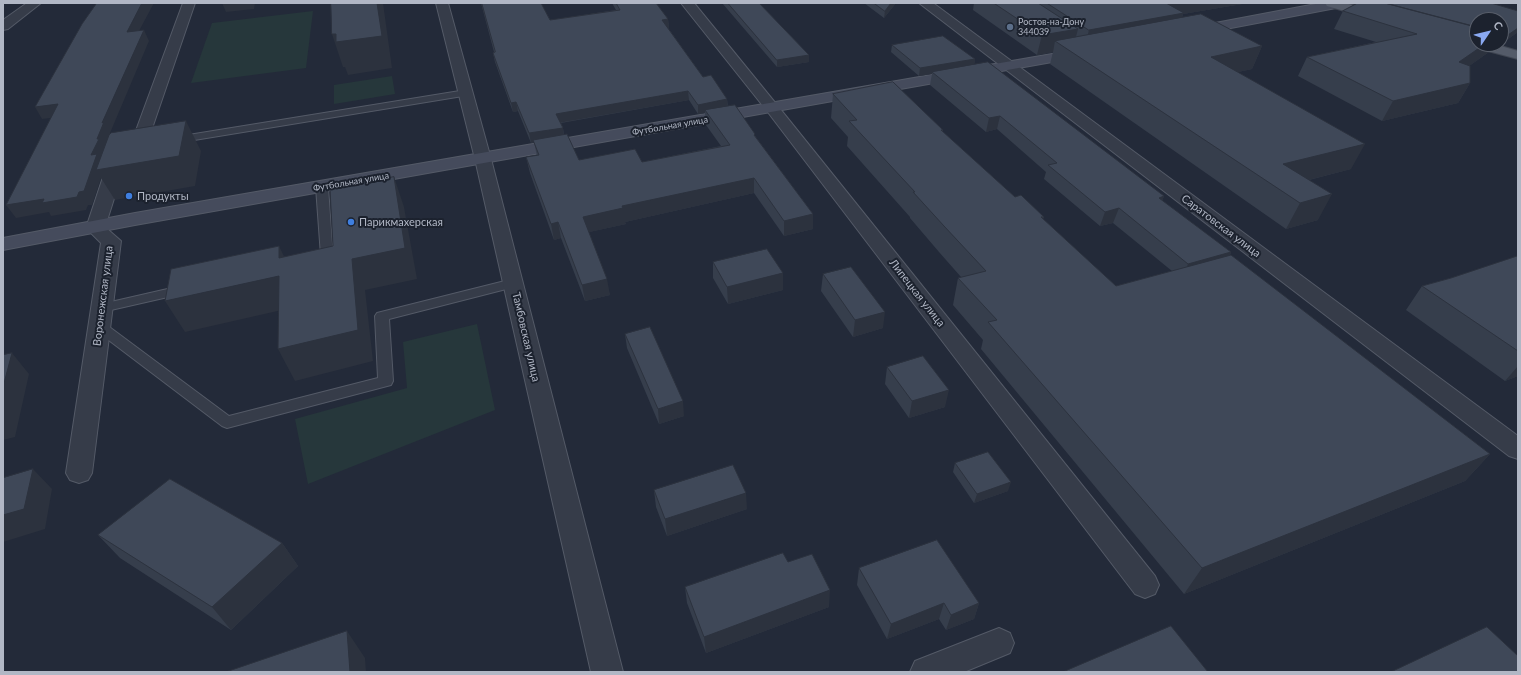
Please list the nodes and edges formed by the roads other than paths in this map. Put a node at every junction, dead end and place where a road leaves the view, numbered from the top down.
1 (35, 3) edge
2 (188, 3) edge
3 (442, 3) edge
4 (687, 3) edge
5 (925, 3) edge
6 (1334, 4) edge
7 (1388, 19) edge
8 (3, 26) edge
9 (1179, 34) edge
10 (1462, 40) edge
11 (1469, 42) edge
12 (1085, 48) edge
13 (1507, 52) edge
14 (1518, 55) edge
15 (1008, 66) junction
16 (466, 93) junction
17 (772, 108) junction
18 (301, 120) junction
19 (300, 131) dead end
20 (211, 134) junction
21 (169, 141) edge
22 (207, 146) dead end
23 (483, 159) junction
24 (322, 187) junction
25 (95, 228) junction
26 (3, 244) edge
27 (304, 263) edge
28 (513, 283) junction
29 (195, 287) edge
30 (100, 317) junction
31 (1518, 449) edge
32 (79, 473) dead end
33 (1145, 584) dead end
34 (999, 643) dead end
35 (607, 672) edge
36 (926, 672) edge

1 - 8 street
2 - 25 street
3 - 16 street, Тамбовская улица
4 - 17 street, Липецкая улица
5 - 15 street, Саратовская улица
6 - 7 main road
6 - 9 main road
10 - 11 main road
12 - 15 main road, Футбольная улица
13 - 14 main road
15 - 17 main road, Футбольная улица
15 - 31 street, Саратовская улица
16 - 18 lane
16 - 23 street, Тамбовская улица
17 - 23 main road, Футбольная улица
17 - 33 street, Липецкая улица
18 - 19 lane
18 - 20 lane
20 - 21 lane
20 - 22 lane
23 - 24 main road, Футбольная улица
23 - 28 street, Тамбовская улица
24 - 25 main road, Футбольная улица
24 - 27 lane
25 - 26 main road, Футбольная улица
25 - 30 street, Воронежская улица
28 - 30 lane
28 - 35 street, Тамбовская улица
29 - 30 lane
30 - 32 street, Воронежская улица
34 - 36 street

